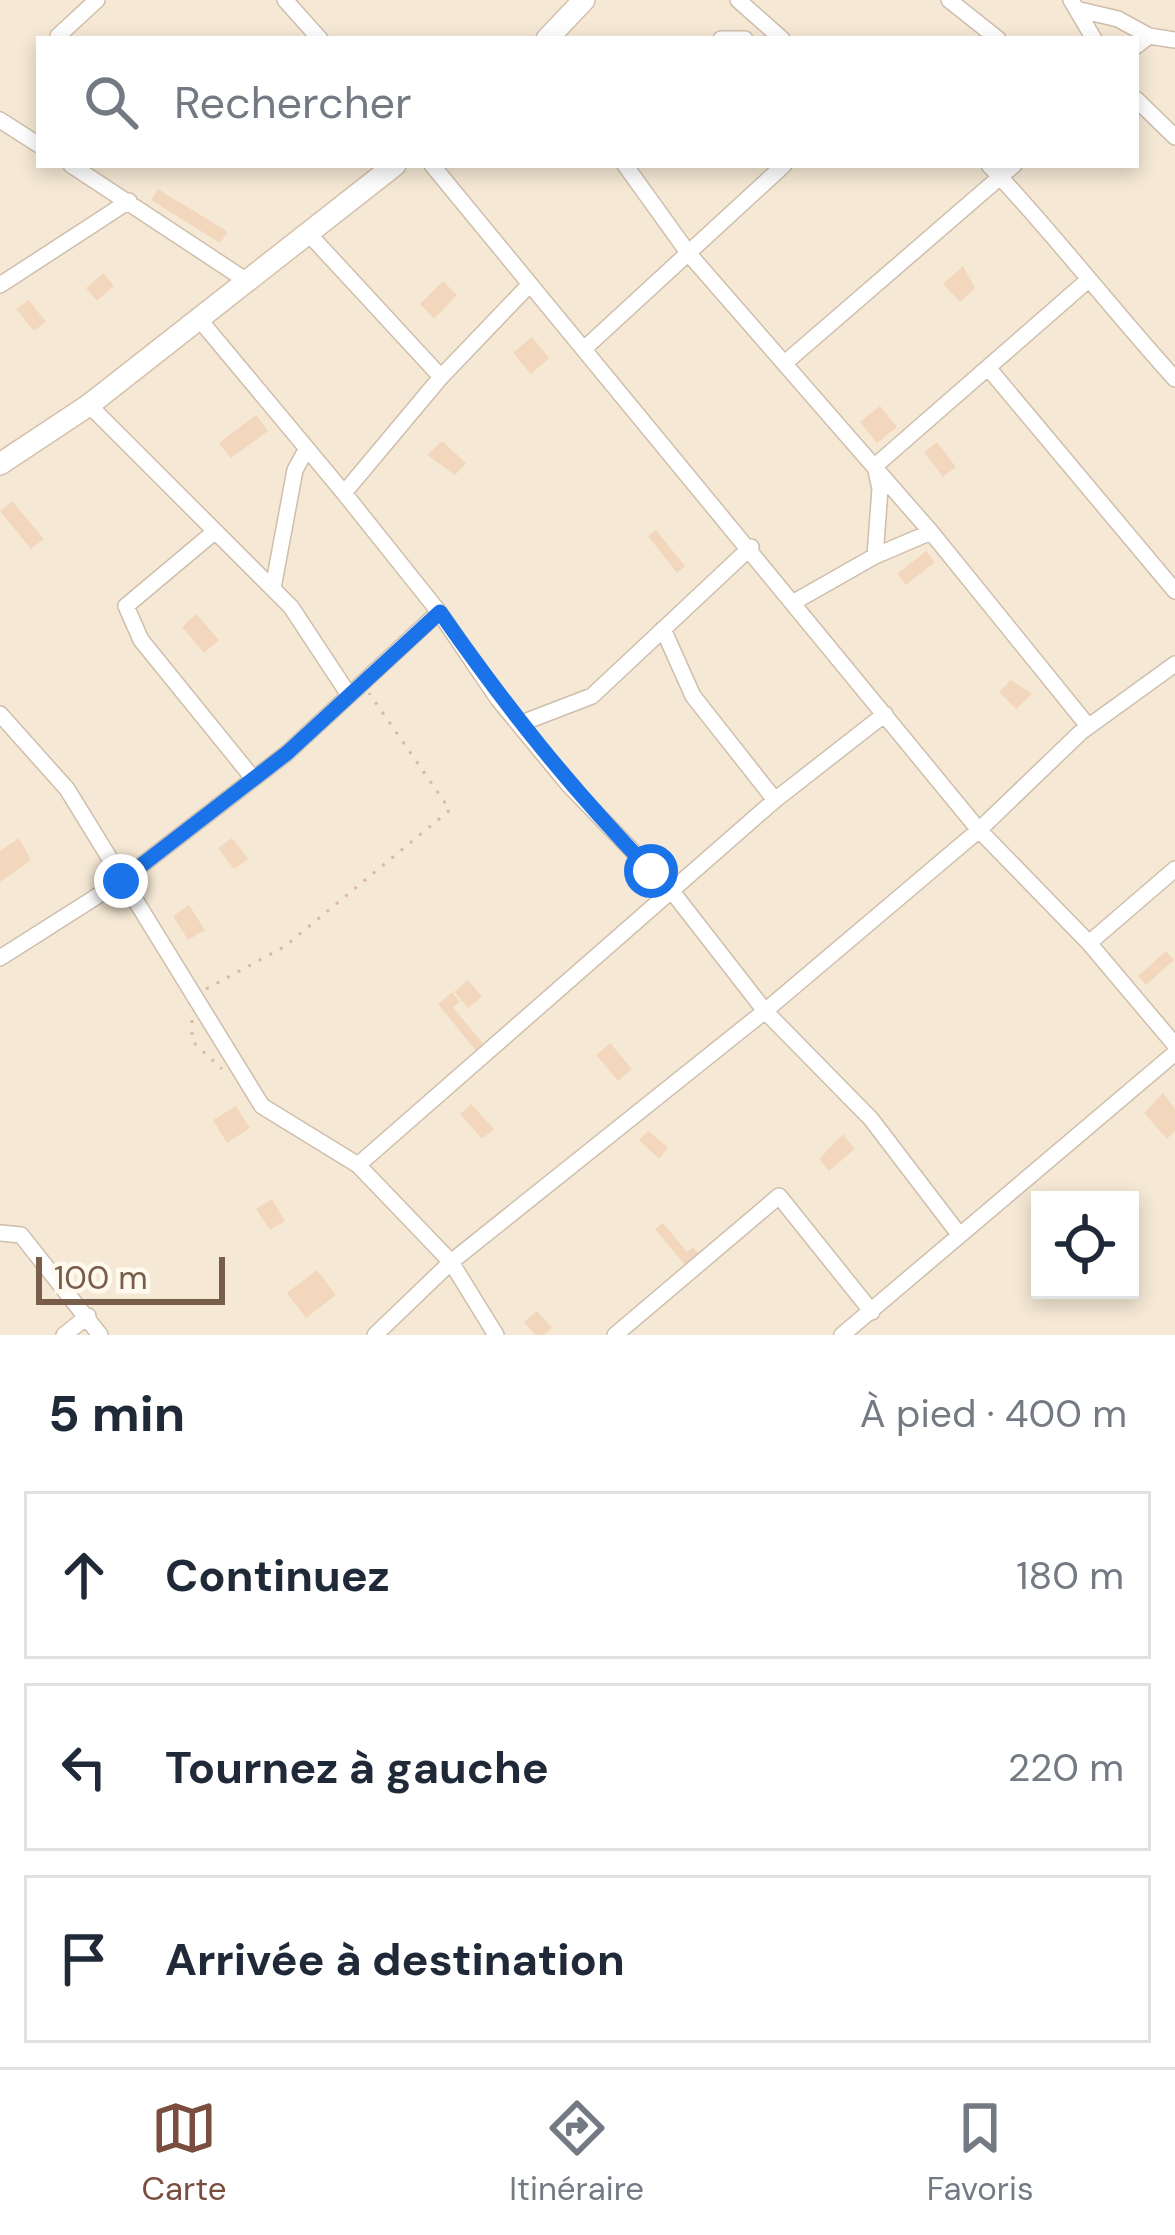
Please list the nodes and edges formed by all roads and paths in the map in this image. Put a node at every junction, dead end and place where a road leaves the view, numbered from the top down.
1 (97, 0) edge
2 (285, 0) edge
3 (584, 0) edge
4 (737, 0) edge
5 (949, 0) edge
6 (1076, 5) edge
7 (58, 36) edge
8 (317, 36) edge
9 (550, 36) edge
10 (779, 36) edge
11 (994, 36) edge
12 (1092, 36) edge
13 (1137, 36) edge
14 (1175, 40) edge
15 (1143, 41) edge
16 (1139, 102) edge
17 (0, 120) edge
18 (1175, 136) edge
19 (36, 143) edge
20 (76, 168) edge
21 (391, 168) edge
22 (434, 168) edge
23 (628, 168) edge
24 (781, 168) edge
25 (1001, 169) edge
26 (129, 201) junction
27 (308, 232) junction
28 (688, 254) junction
29 (247, 281) junction
30 (1087, 281) junction
31 (530, 284) junction
32 (0, 286) edge
33 (199, 319) junction
34 (585, 348) junction
35 (786, 362) junction
36 (990, 370) junction
37 (441, 377) junction
38 (1175, 379) edge
39 (88, 405) junction
40 (306, 450) junction
41 (0, 464) edge
42 (875, 466) junction
43 (344, 494) junction
44 (213, 532) junction
45 (931, 532) junction
46 (751, 547) junction
47 (875, 556) junction
48 (272, 588) junction
49 (1175, 591) edge
50 (794, 602) junction
51 (440, 612) junction
52 (663, 629) junction
53 (1175, 664) edge
54 (366, 680) junction
55 (349, 695) junction
56 (0, 714) edge
57 (885, 714) junction
58 (519, 724) junction
59 (1088, 726) junction
60 (252, 777) junction
61 (775, 800) junction
62 (979, 830) junction
63 (1175, 869) edge
64 (121, 881) junction
65 (674, 894) junction
66 (1089, 943) junction
67 (2, 951) edge
68 (192, 996) junction
69 (764, 1011) junction
70 (1175, 1049) edge
71 (234, 1080) dead end
72 (358, 1165) junction
73 (0, 1233) edge
74 (958, 1233) junction
75 (451, 1262) junction
76 (872, 1312) junction
77 (88, 1316) junction
78 (64, 1335) edge
79 (100, 1335) edge
80 (375, 1335) edge
81 (496, 1335) edge
82 (615, 1335) edge
83 (842, 1335) edge

1 - 7 street
2 - 8 street
3 - 9 street
4 - 10 street
5 - 11 street
6 - 12 street
6 - 13 street
14 - 15 street
16 - 18 street
17 - 19 street
20 - 26 street
21 - 27 street
22 - 31 street
23 - 28 street
24 - 28 street
25 - 30 street
25 - 35 street
26 - 29 street
26 - 32 street
27 - 29 street
27 - 37 street
28 - 34 street
28 - 35 street
29 - 33 street
30 - 36 street
30 - 38 street
31 - 34 street
31 - 37 street
33 - 39 street
33 - 40 street
34 - 46 street
35 - 42 street
36 - 42 street
36 - 49 street
37 - 43 street
39 - 41 street
39 - 44 street
40 - 43 street
40 - 48 street
42 - 45 street
42 - 47 street
43 - 51 street
44 - 48 street
44 - 60 street
45 - 47 street
45 - 59 street
46 - 50 street
46 - 52 street
47 - 50 street
48 - 55 street
50 - 57 street
51 - 54 street
51 - 58 street
52 - 58 street
52 - 61 street
53 - 59 street
54 - 55 street
54 - 68 path
55 - 60 street
56 - 64 street
57 - 61 street
57 - 62 street
58 - 65 street
59 - 62 street
60 - 64 street
61 - 65 street
62 - 66 street
62 - 69 street
63 - 66 street
64 - 67 street
64 - 68 street
65 - 69 street
65 - 72 street
66 - 70 street
68 - 71 path
68 - 72 street
69 - 74 street
69 - 75 street
70 - 74 street
72 - 75 street
73 - 77 street
74 - 76 street
75 - 80 street
75 - 81 street
76 - 82 street
76 - 83 street
77 - 78 street
77 - 79 street

